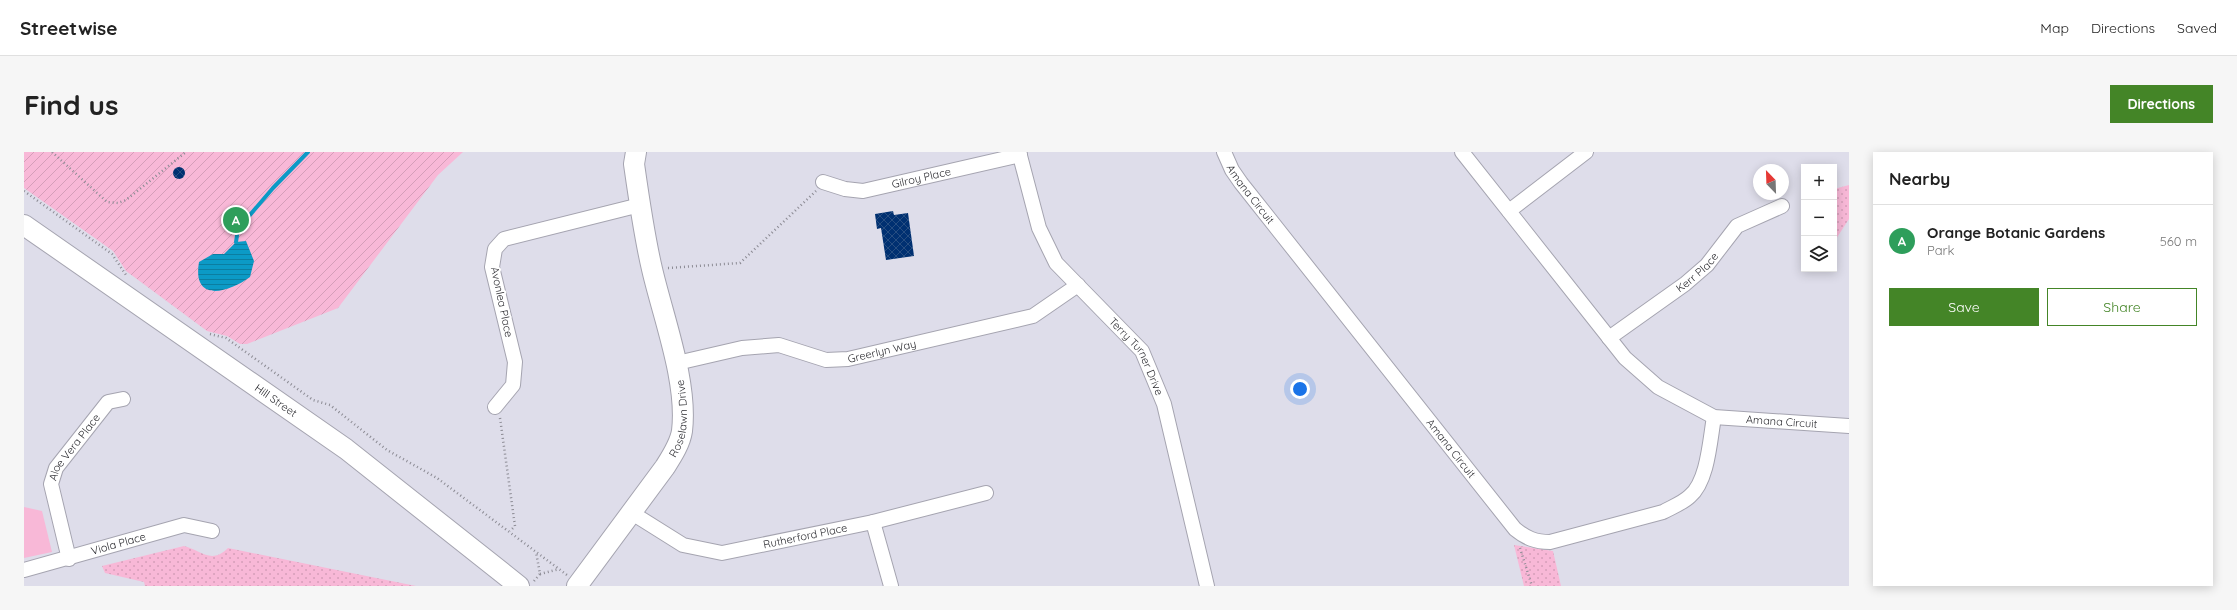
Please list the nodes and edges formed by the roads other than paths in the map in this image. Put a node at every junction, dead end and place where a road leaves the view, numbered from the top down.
1 (636, 152) edge
2 (1224, 152) edge
3 (1462, 152) edge
4 (1586, 152) edge
5 (1019, 154) edge
6 (823, 182) road end
7 (640, 204) junction
8 (1782, 206) dead end
9 (1509, 211) junction
10 (25, 229) edge
11 (1078, 286) junction
12 (1609, 338) junction
13 (677, 364) junction
14 (123, 398) dead end
15 (495, 407) road end
16 (1714, 417) junction
17 (1849, 426) edge
18 (986, 493) dead end
19 (632, 513) junction
20 (874, 522) junction
21 (212, 531) dead end
22 (69, 559) junction
23 (24, 570) edge
24 (578, 585) edge
25 (519, 586) edge
26 (891, 586) edge
27 (1207, 586) edge

1 - 7 main road, Roselawn Drive
2 - 16 street, Amana Circuit
3 - 9 street, Amana Circuit
4 - 9 street
5 - 6 street, Gilroy Place
5 - 11 street, Terry Turner Drive
7 - 13 main road, Roselawn Drive
7 - 15 street, Avonlea Place
8 - 12 street, Kerr Place
9 - 12 street, Amana Circuit
10 - 25 main road, Hill Street
11 - 13 street, Greerlyn Way
11 - 27 street, Terry Turner Drive
12 - 16 street, Amana Circuit
13 - 19 main road, Roselawn Drive
14 - 22 street, Aloe Vera Place
16 - 17 street, Amana Circuit
18 - 20 street, Rutherford Place
19 - 20 street, Rutherford Place
19 - 24 main road, Roselawn Drive
20 - 26 street
21 - 22 street, Viola Place
22 - 23 street, Viola Place

